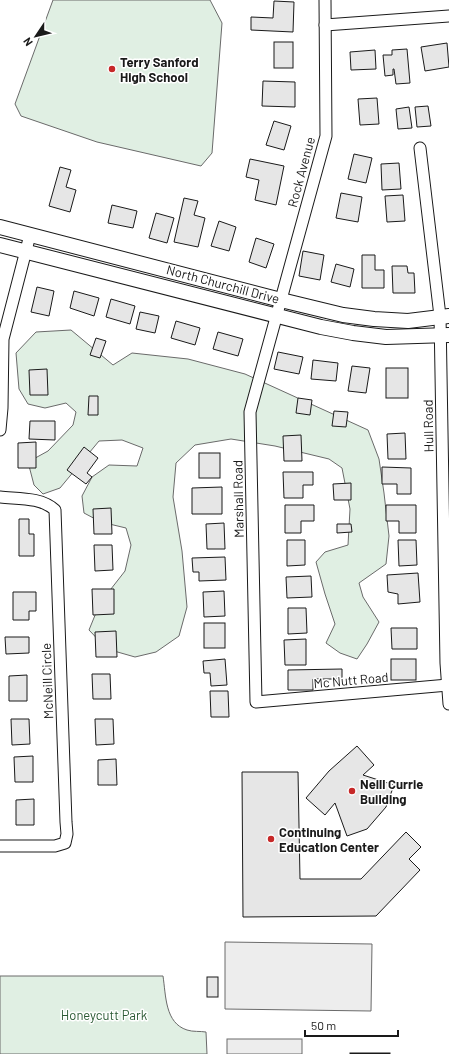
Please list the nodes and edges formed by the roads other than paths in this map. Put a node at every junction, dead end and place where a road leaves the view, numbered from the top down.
1 (325, 0) edge
2 (449, 16) edge
3 (325, 25) junction
4 (420, 148) dead end
5 (0, 227) edge
6 (30, 235) junction
7 (0, 245) edge
8 (26, 251) junction
9 (281, 300) junction
10 (277, 316) junction
11 (445, 316) edge
12 (444, 335) edge
13 (0, 430) edge
14 (0, 497) edge
15 (448, 685) junction
16 (256, 702) joint
17 (449, 704) edge
18 (0, 846) edge

1 - 3 street, Rock Avenue
2 - 3 street
3 - 9 street, Rock Avenue
4 - 11 street, Hull Road
5 - 6 street, North Churchill Drive
6 - 8 street
6 - 9 street, North Churchill Drive
7 - 8 street, North Churchill Drive
8 - 10 street, North Churchill Drive
8 - 13 street
9 - 10 street, Marshall Road
9 - 11 street, North Churchill Drive
10 - 12 street, North Churchill Drive
10 - 16 street, Marshall Road
11 - 12 street, Hull Road
12 - 15 street, Hull Road
14 - 18 street, McNeill Circle
15 - 16 street, Mc Nutt Road
15 - 17 street, Hull Road

